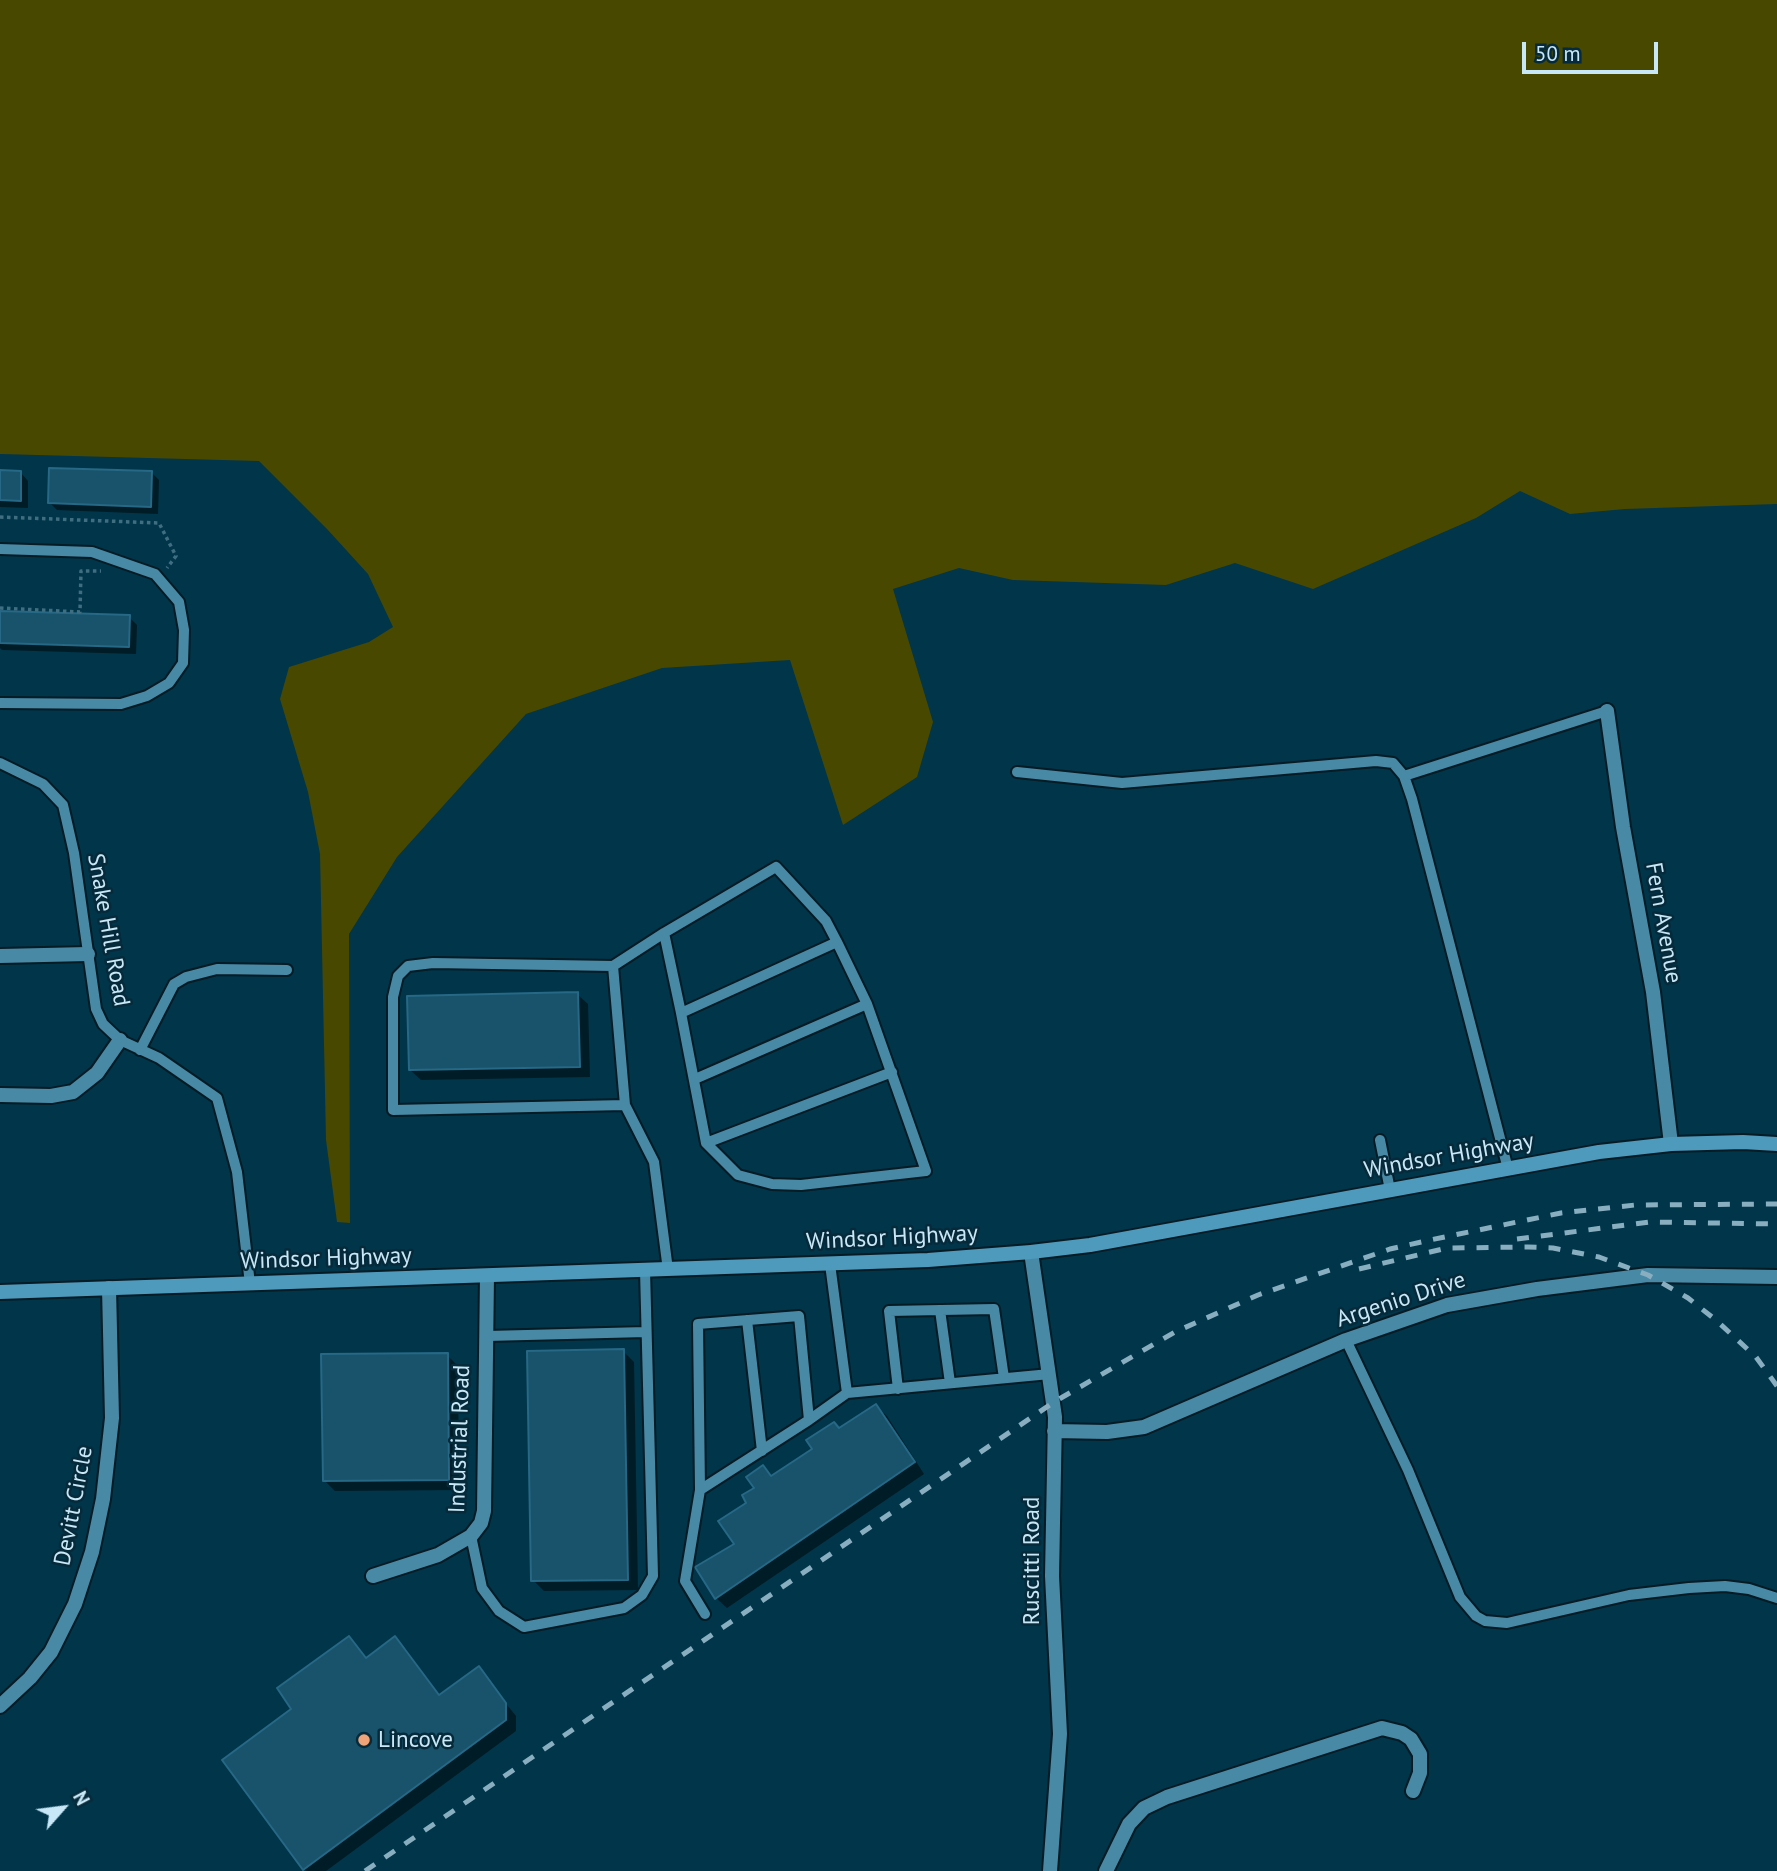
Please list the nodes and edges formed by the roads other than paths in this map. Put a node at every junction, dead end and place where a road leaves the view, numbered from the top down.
1 (0, 549) edge
2 (0, 703) edge
3 (1607, 711) joint
4 (0, 763) edge
5 (1017, 772) dead end
6 (1404, 776) junction
7 (664, 933) junction
8 (837, 942) junction
9 (88, 954) junction
10 (0, 956) edge
11 (613, 966) junction
12 (287, 970) dead end
13 (867, 1004) junction
14 (681, 1013) junction
15 (120, 1040) junction
16 (140, 1050) junction
17 (892, 1072) junction
18 (695, 1079) junction
19 (0, 1096) edge
20 (625, 1105) junction
21 (1380, 1140) dead end
22 (706, 1143) junction
23 (1671, 1144) junction
24 (1777, 1144) edge
25 (1508, 1169) junction
26 (1390, 1190) junction
27 (1031, 1252) junction
28 (830, 1264) junction
29 (645, 1270) junction
30 (668, 1270) junction
31 (487, 1276) junction
32 (1777, 1277) edge
33 (250, 1284) junction
34 (109, 1288) junction
35 (0, 1292) edge
36 (940, 1310) junction
37 (747, 1320) junction
38 (646, 1332) junction
39 (486, 1336) junction
40 (1346, 1340) junction
41 (1050, 1374) junction
42 (1004, 1378) junction
43 (950, 1384) junction
44 (898, 1388) junction
45 (847, 1393) junction
46 (809, 1420) junction
47 (1054, 1431) junction
48 (762, 1451) junction
49 (700, 1490) junction
50 (471, 1536) junction
51 (373, 1576) dead end
52 (1777, 1598) edge
53 (705, 1614) dead end
54 (0, 1706) edge
55 (1413, 1791) dead end
56 (1051, 1870) edge
57 (1106, 1871) edge

1 - 2 lane
3 - 6 lane
3 - 23 street, Fern Avenue
4 - 9 lane, Snake Hill Road
5 - 6 lane
6 - 25 lane
7 - 8 lane
7 - 11 lane
7 - 14 lane
8 - 13 lane
8 - 14 lane
9 - 10 street
9 - 15 lane, Snake Hill Road
11 - 20 lane
11 - 20 lane
12 - 16 lane
13 - 17 lane
13 - 18 lane
14 - 18 lane
15 - 16 lane, Snake Hill Road
15 - 19 street
16 - 33 lane, Snake Hill Road
17 - 22 lane
17 - 22 lane
18 - 22 lane
20 - 30 lane
21 - 26 lane
23 - 24 main road, Windsor Highway
23 - 25 main road, Windsor Highway
25 - 26 main road, Windsor Highway
26 - 27 main road, Windsor Highway
27 - 28 main road, Windsor Highway
27 - 41 street, Ruscitti Road
28 - 30 main road, Windsor Highway
28 - 45 lane
29 - 30 main road, Windsor Highway
29 - 31 main road, Windsor Highway
29 - 38 lane
31 - 33 main road, Windsor Highway
31 - 39 street, Industrial Road
32 - 40 street, Argenio Drive
33 - 34 main road, Windsor Highway
34 - 35 main road, Windsor Highway
34 - 54 street, Devitt Circle
36 - 42 lane
36 - 43 lane
36 - 44 lane
37 - 46 lane
37 - 48 lane
37 - 49 lane
38 - 39 lane
38 - 50 lane
39 - 50 street, Industrial Road
40 - 47 street, Argenio Drive
40 - 52 lane
41 - 42 lane
41 - 47 street, Ruscitti Road
42 - 43 lane
43 - 44 lane
44 - 45 lane
45 - 46 lane
46 - 48 lane
47 - 56 street, Ruscitti Road
48 - 49 lane
49 - 53 lane
50 - 51 street, Industrial Road
55 - 57 street

